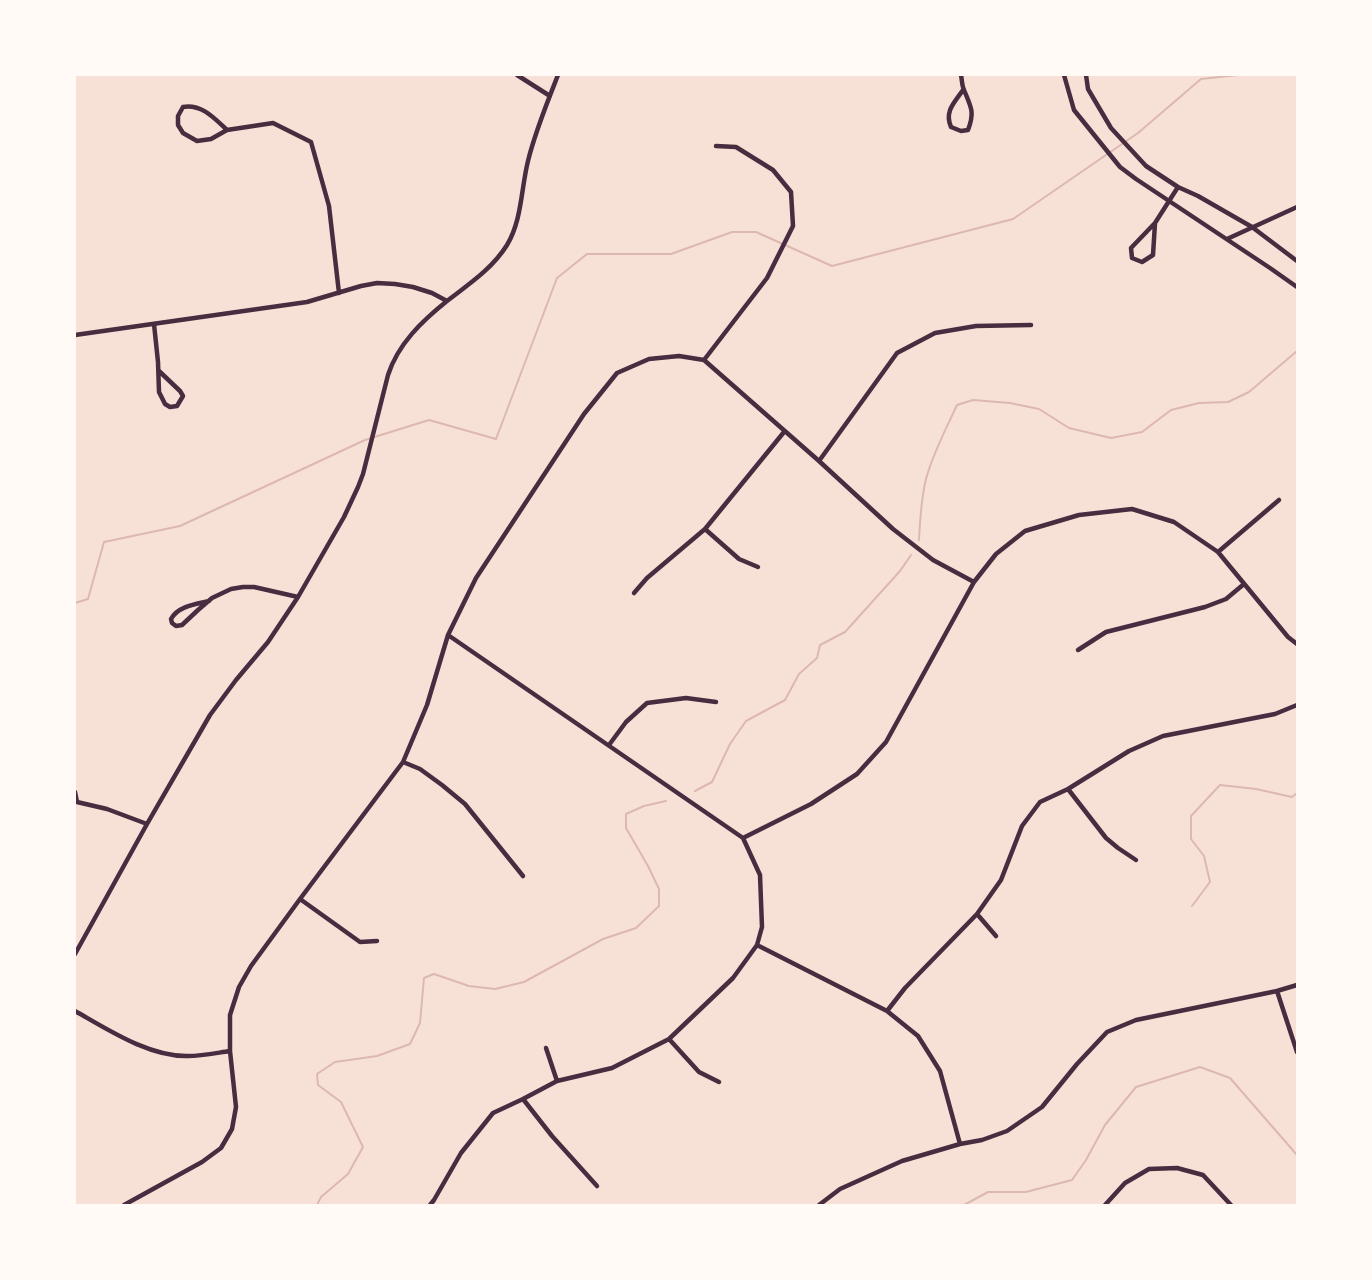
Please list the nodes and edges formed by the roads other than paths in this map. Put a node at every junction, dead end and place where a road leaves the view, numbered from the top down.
1 (518, 75) edge
2 (558, 75) edge
3 (961, 75) edge
4 (1064, 75) edge
5 (1086, 75) edge
6 (963, 90) junction
7 (550, 96) junction
8 (227, 130) junction
9 (717, 146) dead end
10 (1178, 187) junction
11 (1169, 200) junction
12 (1297, 207) edge
13 (1155, 223) junction
14 (1252, 227) junction
15 (1227, 239) junction
16 (1297, 261) edge
17 (1297, 287) edge
18 (339, 293) junction
19 (447, 301) junction
20 (154, 324) junction
21 (1031, 325) dead end
22 (75, 335) edge
23 (704, 360) junction
24 (159, 371) junction
25 (784, 432) junction
26 (819, 461) junction
27 (1279, 500) dead end
28 (705, 529) junction
29 (1218, 552) junction
30 (758, 567) dead end
31 (974, 582) junction
32 (1244, 584) junction
33 (634, 593) dead end
34 (298, 597) junction
35 (209, 601) junction
36 (448, 635) junction
37 (1297, 644) edge
38 (1078, 650) dead end
39 (716, 702) dead end
40 (1297, 705) edge
41 (609, 745) junction
42 (403, 762) junction
43 (1068, 789) junction
44 (75, 792) edge
45 (76, 802) edge
46 (147, 824) junction
47 (743, 838) junction
48 (1136, 860) dead end
49 (523, 876) dead end
50 (300, 899) junction
51 (977, 914) junction
52 (996, 936) dead end
53 (377, 941) dead end
54 (757, 945) junction
55 (75, 954) edge
56 (1297, 985) edge
57 (1277, 991) junction
58 (75, 1011) edge
59 (887, 1011) junction
60 (669, 1039) junction
61 (546, 1048) dead end
62 (230, 1051) junction
63 (1297, 1052) edge
64 (557, 1081) junction
65 (719, 1082) dead end
66 (523, 1099) junction
67 (960, 1144) junction
68 (597, 1186) dead end
69 (435, 1200) junction
70 (124, 1205) edge
71 (430, 1205) edge
72 (439, 1205) edge
73 (819, 1205) edge
74 (1105, 1205) edge
75 (1231, 1205) edge

1 - 7 street
2 - 7 street
3 - 6 street
4 - 11 street
5 - 10 street
6 - 6 street
7 - 19 street
8 - 8 street
8 - 18 street
9 - 23 street
10 - 11 street
10 - 14 street
11 - 13 street
11 - 15 street
12 - 14 street
13 - 13 street
14 - 15 street
14 - 16 street
15 - 17 street
18 - 19 street
18 - 20 street
19 - 34 street
20 - 22 street
20 - 24 street
21 - 26 street
23 - 25 street
23 - 36 street
24 - 24 street
25 - 26 street
25 - 28 street
26 - 31 street
27 - 29 street
28 - 30 street
28 - 33 street
29 - 31 street
29 - 32 street
31 - 47 street
32 - 37 street
32 - 38 street
34 - 35 street
34 - 46 street
35 - 35 street
36 - 41 street
36 - 42 street
39 - 41 street
40 - 43 street
41 - 47 street
42 - 49 street
42 - 50 street
43 - 48 street
43 - 51 street
44 - 45 street
45 - 46 street
46 - 55 street
47 - 54 street
50 - 53 street
50 - 62 street
51 - 52 street
51 - 59 street
54 - 59 street
54 - 60 street
56 - 57 street
57 - 63 street
57 - 67 street
58 - 62 street
59 - 67 street
60 - 64 street
60 - 65 street
61 - 64 street
62 - 70 street
64 - 66 street
66 - 68 street
66 - 69 street
67 - 73 street
69 - 71 street
69 - 72 street
74 - 75 street

